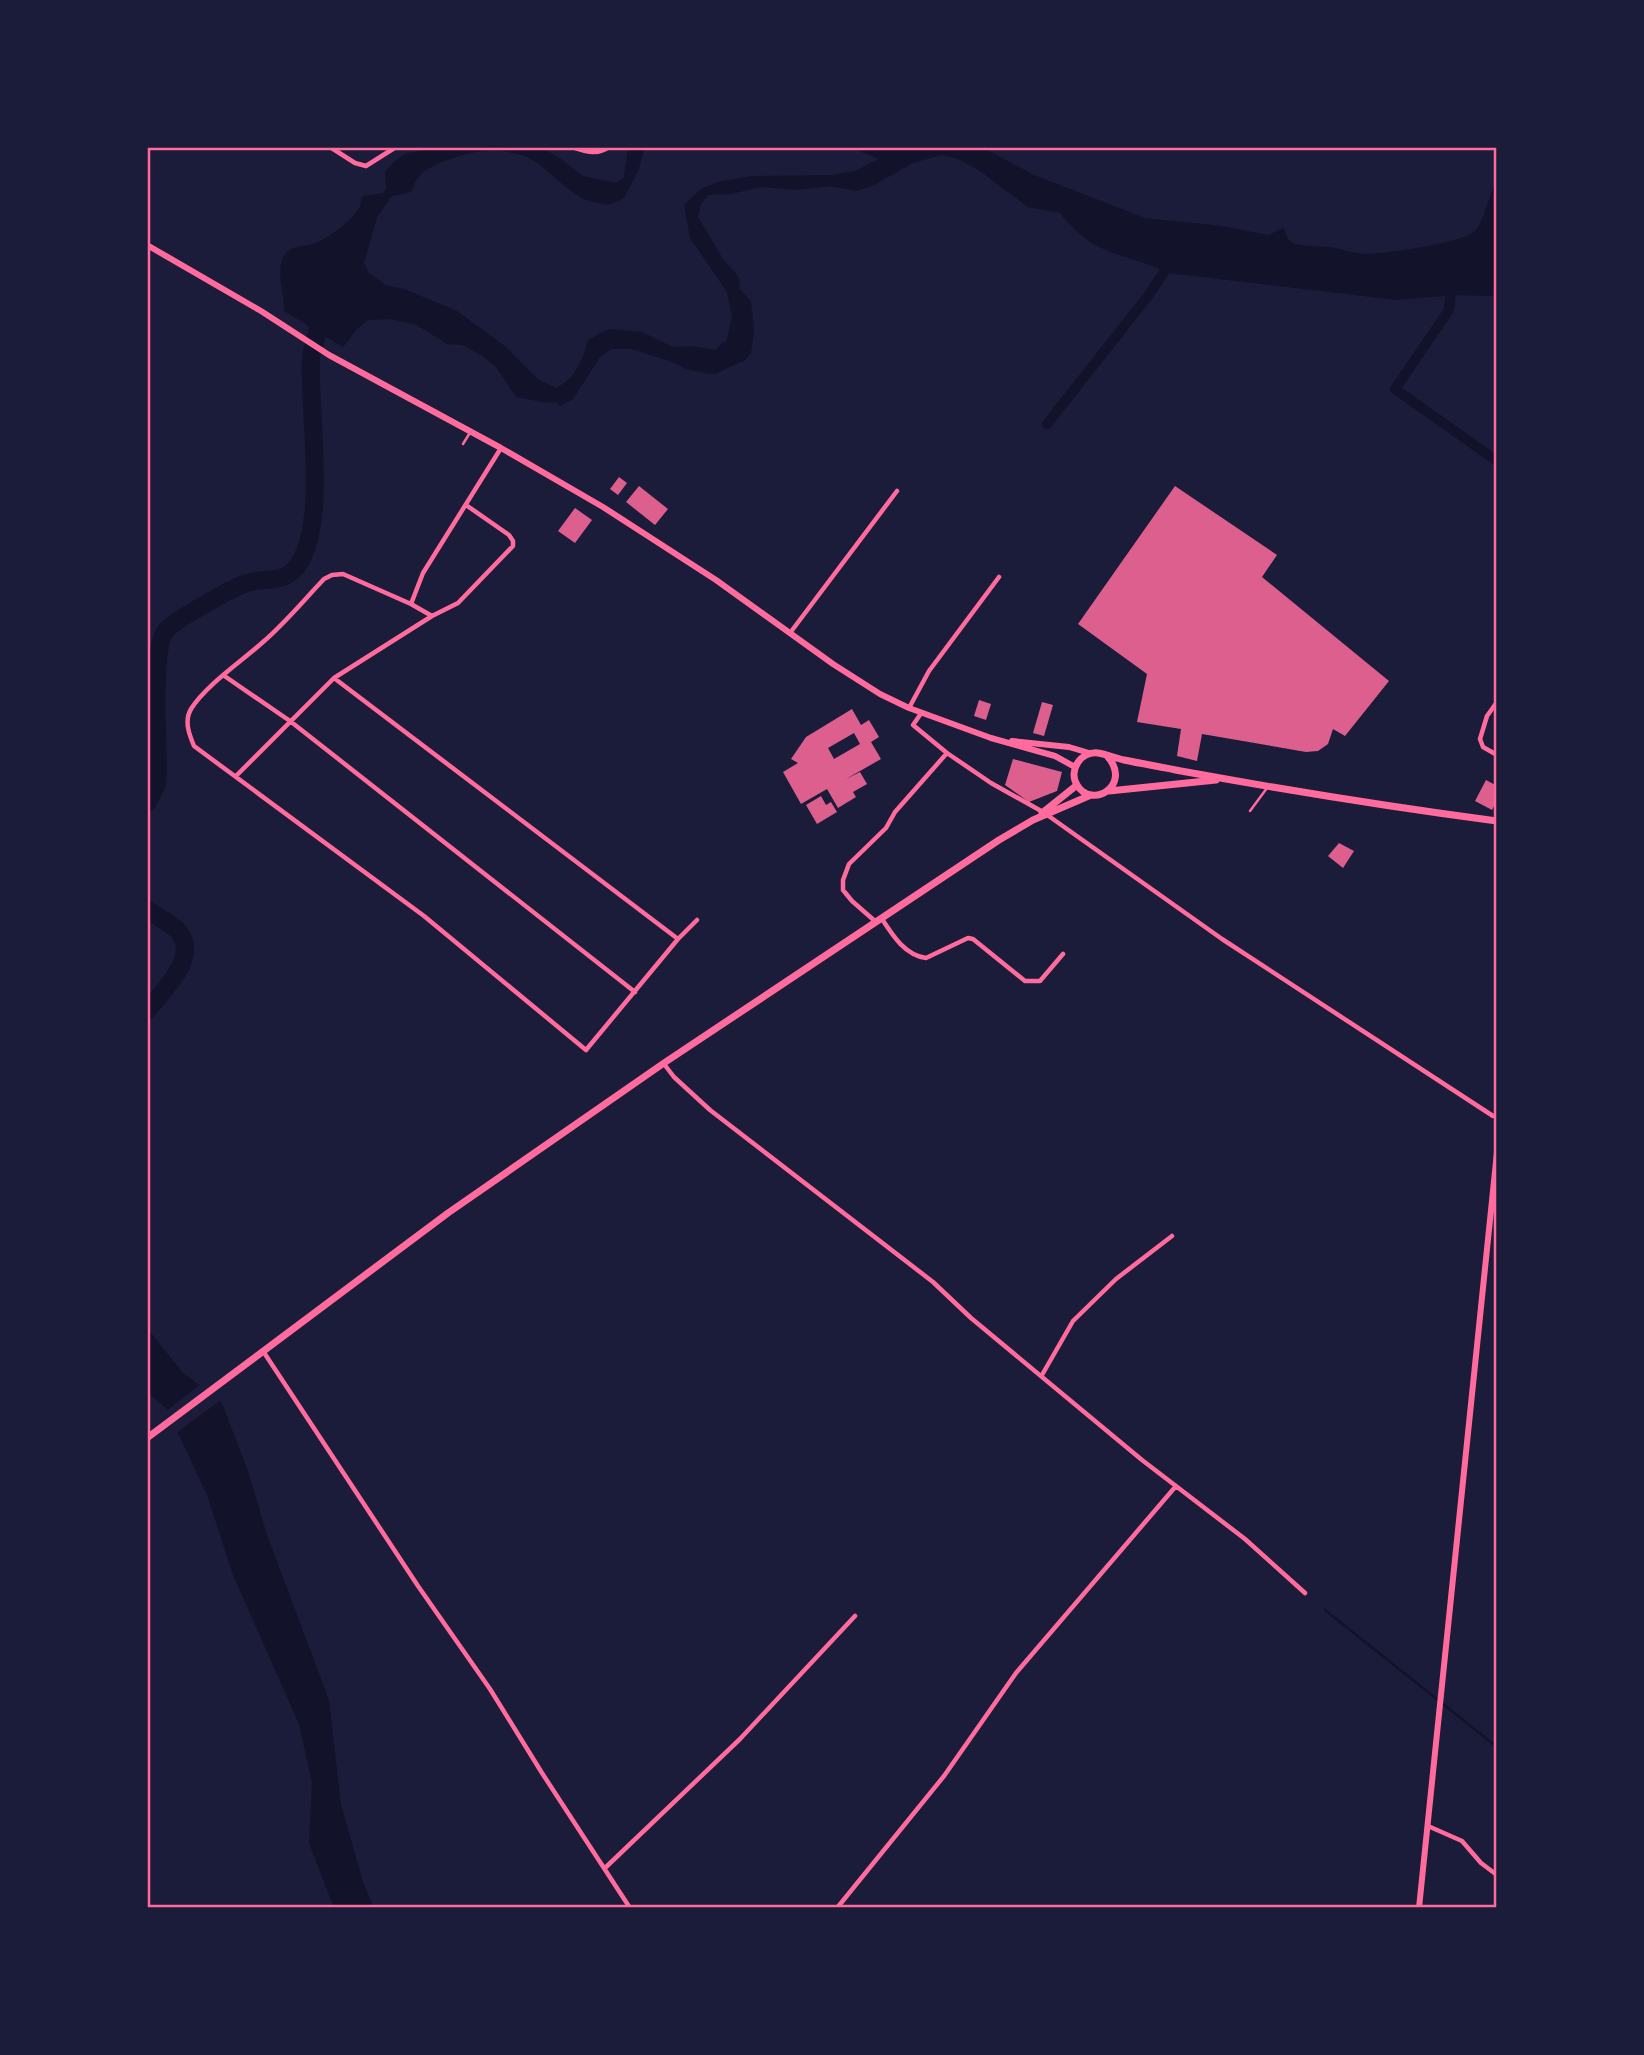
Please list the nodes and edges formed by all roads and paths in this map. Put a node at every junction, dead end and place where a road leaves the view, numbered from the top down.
1 (330, 147) edge
2 (396, 147) edge
3 (572, 147) edge
4 (609, 147) edge
5 (147, 245) edge
6 (471, 431) junction
7 (463, 444) dead end
8 (501, 448) junction
9 (897, 491) dead end
10 (466, 505) junction
11 (999, 577) dead end
12 (411, 604) junction
13 (432, 616) junction
14 (790, 634) junction
15 (223, 676) junction
16 (334, 678) junction
17 (1497, 702) edge
18 (909, 708) junction
19 (922, 712) junction
20 (290, 721) junction
21 (991, 738) junction
22 (947, 753) junction
23 (1089, 753) junction
24 (1497, 755) edge
25 (1108, 757) junction
26 (1075, 767) junction
27 (236, 776) junction
28 (1227, 779) junction
29 (1077, 785) junction
30 (1269, 785) junction
31 (1108, 791) junction
32 (1091, 795) junction
33 (1250, 811) dead end
34 (1045, 813) junction
35 (1497, 821) edge
36 (697, 920) dead end
37 (880, 921) junction
38 (678, 939) junction
39 (1063, 954) dead end
40 (635, 992) junction
41 (664, 1063) junction
42 (1493, 1116) dead end
43 (1497, 1152) edge
44 (1172, 1236) dead end
45 (263, 1350) junction
46 (1042, 1375) junction
47 (147, 1438) edge
48 (1175, 1486) junction
49 (1305, 1593) dead end
50 (855, 1616) dead end
51 (1427, 1825) junction
52 (606, 1868) junction
53 (1497, 1875) edge
54 (630, 1908) edge
55 (837, 1908) edge
56 (1419, 1908) edge

1 - 2 street
3 - 4 street
5 - 6 main road
6 - 7 lane
6 - 8 main road
8 - 10 street
8 - 14 main road
9 - 14 street
10 - 12 street
10 - 13 street
11 - 18 street
12 - 13 street
12 - 15 street
13 - 16 street
14 - 18 main road
15 - 20 street
15 - 27 street
16 - 20 street
16 - 38 street
17 - 24 street
18 - 19 main road
19 - 21 main road
19 - 22 street
20 - 27 street
20 - 40 street
21 - 23 main road
21 - 26 main road
22 - 34 street
22 - 37 street
23 - 25 main road
23 - 26 main road
25 - 28 main road
25 - 31 main road
26 - 29 main road
27 - 40 street
28 - 30 main road
28 - 31 main road
29 - 32 main road
29 - 34 main road
30 - 33 lane
30 - 35 main road
31 - 32 main road
32 - 34 main road
34 - 37 main road
34 - 42 street
36 - 38 street
37 - 39 street
37 - 41 main road
38 - 40 street
41 - 45 main road
41 - 46 street
43 - 51 main road
44 - 46 street
45 - 47 main road
45 - 52 street
46 - 48 street
48 - 49 street
48 - 55 street
50 - 52 street
51 - 53 street
51 - 56 main road
52 - 54 street

